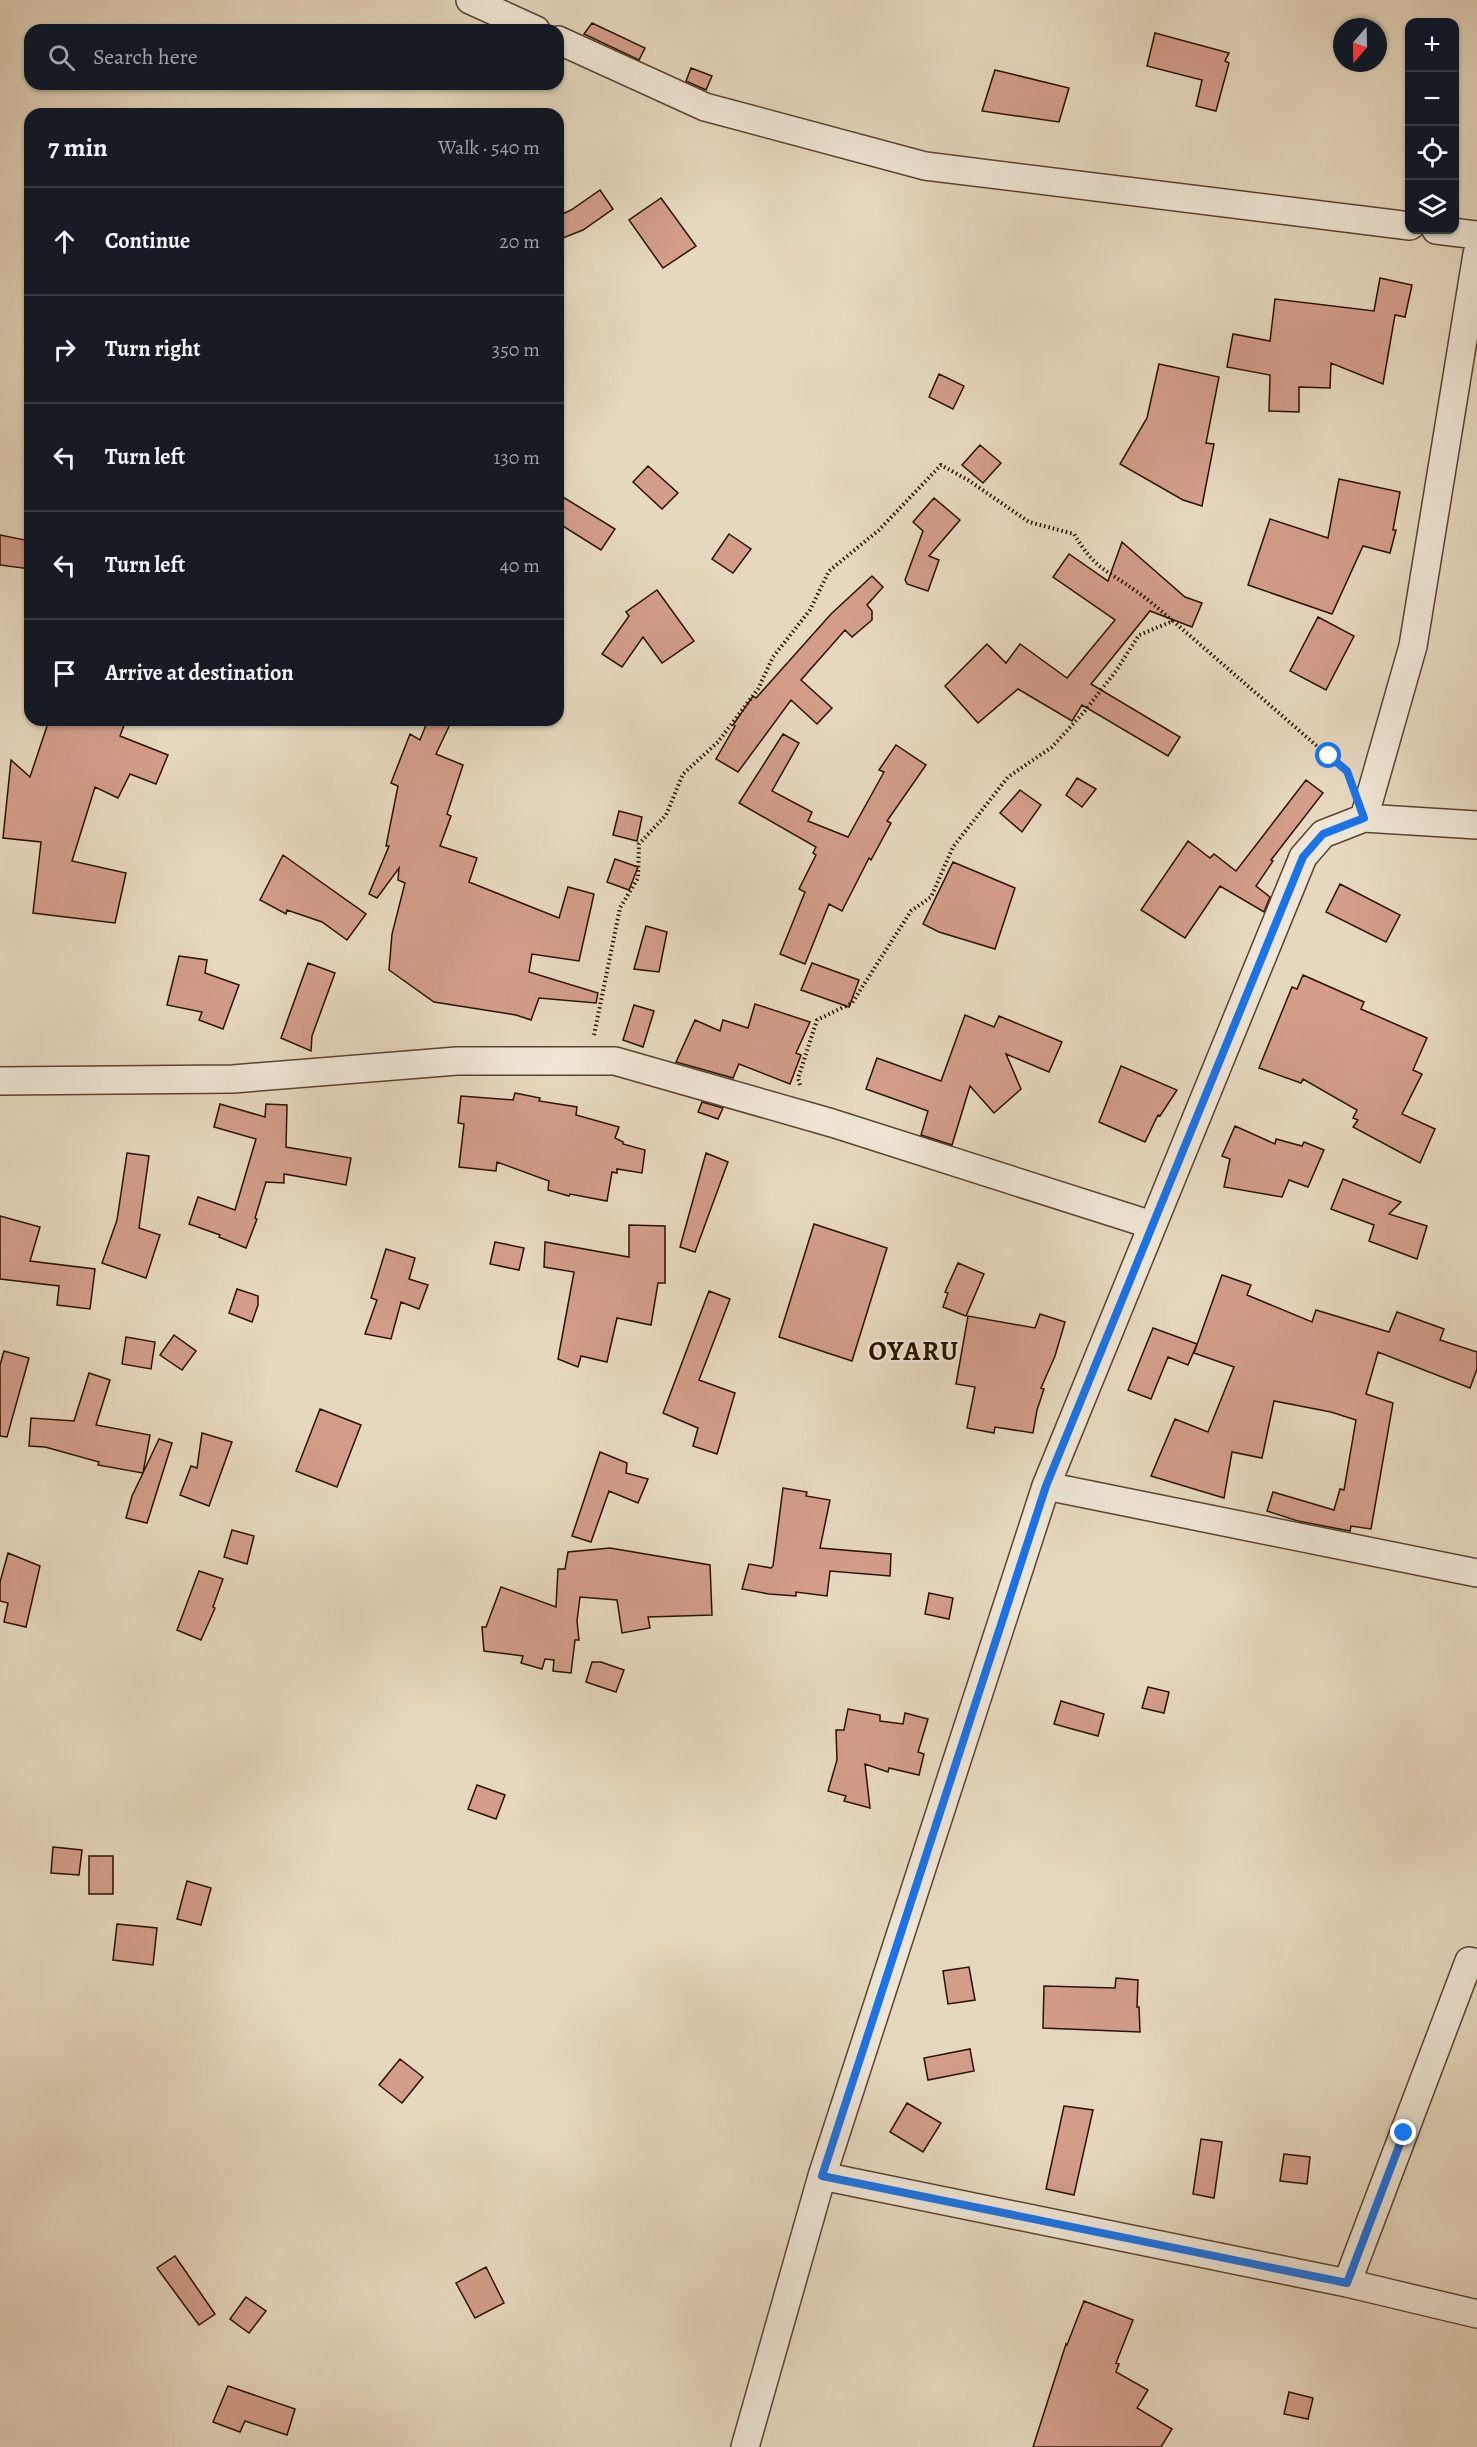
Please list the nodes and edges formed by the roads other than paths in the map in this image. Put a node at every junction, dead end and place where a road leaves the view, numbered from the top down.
1 (470, 0) edge
2 (523, 24) edge
3 (564, 43) edge
4 (1405, 225) edge
5 (1459, 233) edge
6 (1477, 235) edge
7 (1477, 254) edge
8 (1364, 818) junction
9 (1477, 825) edge
10 (0, 1081) edge
11 (1152, 1225) junction
12 (1046, 1486) junction
13 (1477, 1573) edge
14 (1477, 1963) edge
15 (822, 2176) junction
16 (1347, 2283) junction
17 (1477, 2314) edge
18 (746, 2447) edge

1 - 2 street
3 - 4 street
5 - 6 street
7 - 8 street
8 - 9 street
8 - 11 street
10 - 11 street
11 - 12 street
12 - 13 street
12 - 15 street
14 - 16 street
15 - 16 street
15 - 18 street
16 - 17 street

